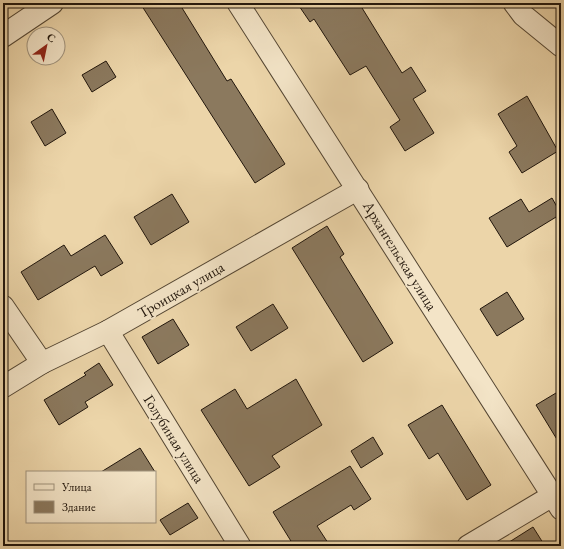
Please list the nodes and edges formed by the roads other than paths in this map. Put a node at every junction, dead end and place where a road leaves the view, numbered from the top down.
1 (52, 3) edge
2 (238, 3) edge
3 (514, 3) edge
4 (3, 36) edge
5 (561, 46) edge
6 (358, 189) junction
7 (3, 306) edge
8 (108, 331) junction
9 (42, 363) junction
10 (3, 387) edge
11 (556, 502) edge
12 (240, 546) edge
13 (468, 546) edge

1 - 4 street
2 - 6 street, Архангельская улица
3 - 5 street
6 - 8 street, Троицкая улица
6 - 11 street, Архангельская улица
7 - 9 street
8 - 9 street, Троицкая улица
8 - 12 street, Голубиная улица
9 - 10 street, Троицкая улица
11 - 13 street

